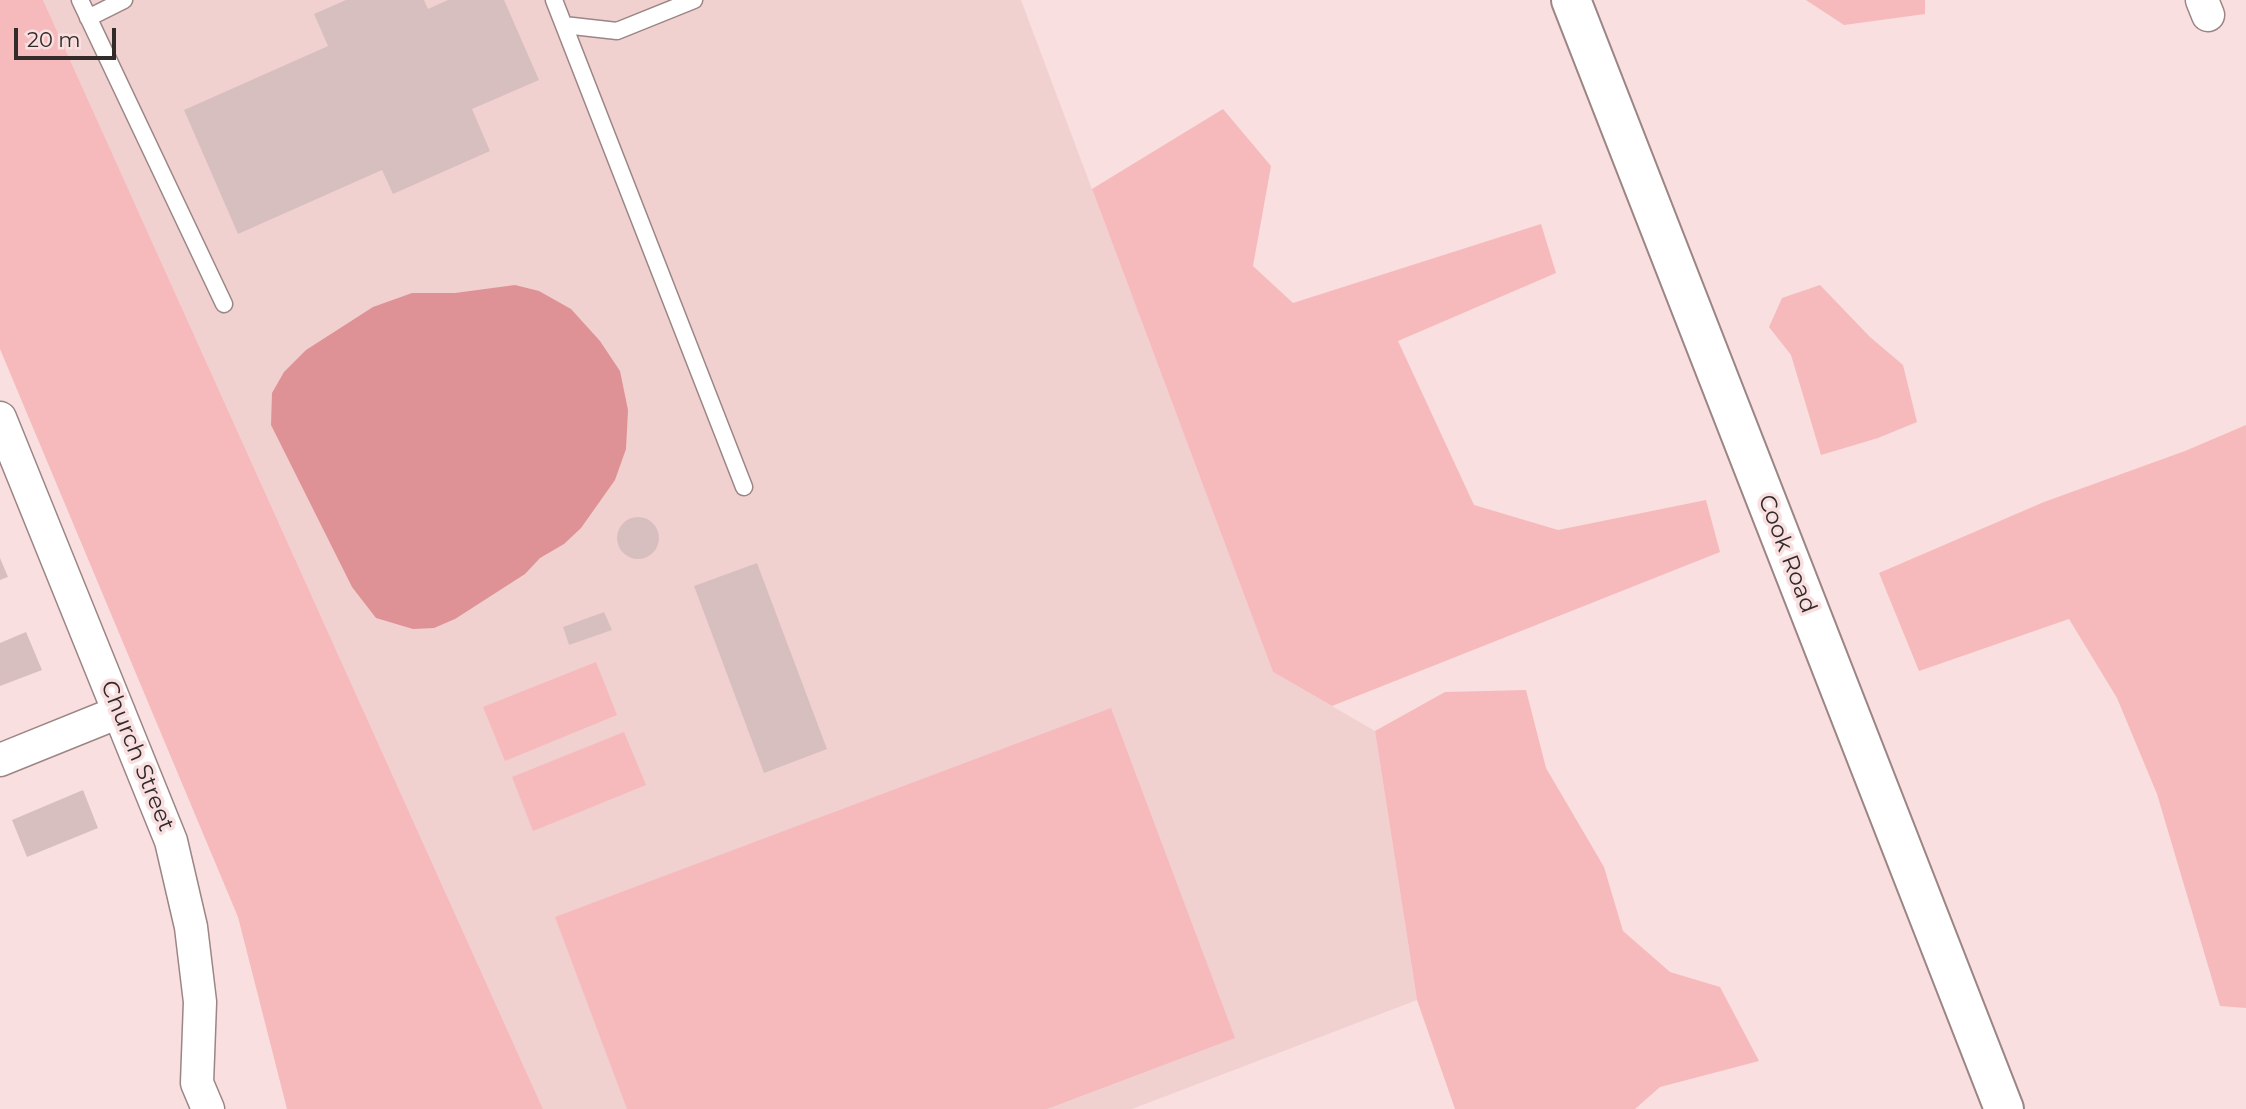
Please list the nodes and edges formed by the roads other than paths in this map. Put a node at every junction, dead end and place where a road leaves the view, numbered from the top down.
1 (80, 0) edge
2 (124, 0) edge
3 (554, 0) edge
4 (694, 0) edge
5 (1571, 0) edge
6 (88, 18) junction
7 (564, 25) junction
8 (224, 304) dead end
9 (0, 418) edge
10 (744, 487) dead end
11 (119, 712) junction
12 (0, 760) edge
13 (208, 1109) edge
14 (2004, 1109) edge

1 - 6 lane
2 - 6 lane
3 - 7 lane
4 - 7 lane
5 - 14 street, Cook Road
6 - 8 lane
7 - 10 lane
9 - 11 street, Church Street
11 - 12 street
11 - 13 street, Church Street

